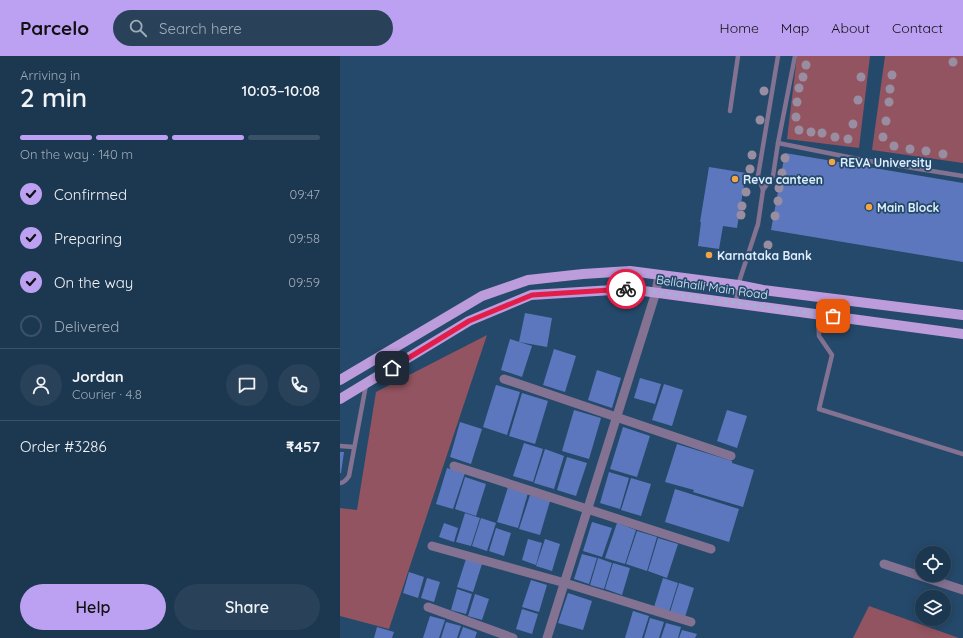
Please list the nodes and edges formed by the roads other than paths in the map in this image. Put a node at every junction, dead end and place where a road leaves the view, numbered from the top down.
1 (738, 56) edge
2 (778, 56) edge
3 (795, 56) edge
4 (730, 111) dead end
5 (778, 143) junction
6 (963, 176) edge
7 (763, 190) junction
8 (659, 275) junction
9 (738, 285) junction
10 (656, 292) junction
11 (736, 303) junction
12 (818, 314) junction
13 (963, 315) edge
14 (963, 334) edge
15 (504, 379) dead end
16 (340, 380) edge
17 (366, 383) junction
18 (340, 399) edge
19 (617, 417) junction
20 (340, 446) edge
21 (354, 447) junction
22 (963, 454) edge
23 (731, 456) dead end
24 (454, 466) dead end
25 (340, 483) edge
26 (588, 509) junction
27 (432, 546) dead end
28 (711, 549) dead end
29 (884, 564) dead end
30 (565, 583) junction
31 (963, 590) edge
32 (428, 607) dead end
33 (691, 622) dead end
34 (513, 638) edge
35 (547, 638) edge

1 - 4 lane
2 - 7 lane
3 - 5 lane
5 - 6 lane
5 - 7 lane
7 - 9 lane
8 - 9 main road, Bellahalli Main Road
8 - 10 street
8 - 16 main road, Bellahalli Main Road
9 - 11 lane
9 - 13 main road, Bellahalli Main Road
10 - 11 main road, Bellahalli Main Road
10 - 17 main road, Bellahalli Main Road
10 - 19 street
11 - 12 main road, Bellahalli Main Road
12 - 14 main road, Bellahalli Main Road
12 - 22 lane
15 - 19 street
17 - 18 main road, Bellahalli Main Road
17 - 21 lane
19 - 23 street
19 - 26 street
20 - 21 lane
21 - 25 lane
24 - 26 street
26 - 28 street
26 - 30 street
27 - 30 street
29 - 31 street
30 - 33 street
30 - 35 street
32 - 34 street

